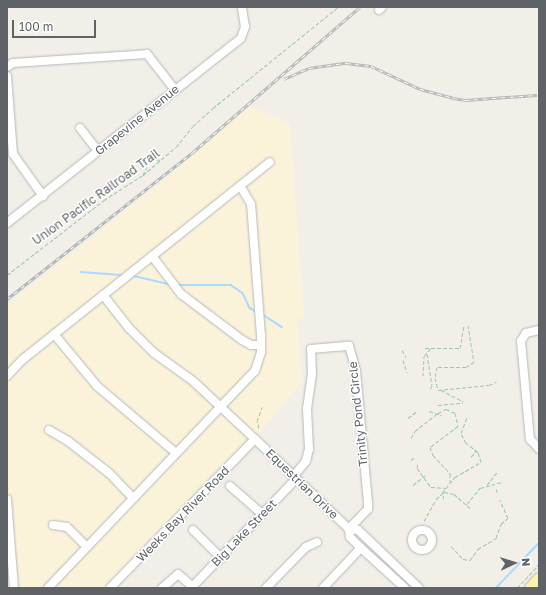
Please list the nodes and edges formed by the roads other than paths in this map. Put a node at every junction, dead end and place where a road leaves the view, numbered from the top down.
1 (242, 7) edge
2 (7, 67) edge
3 (7, 76) edge
4 (175, 90) junction
5 (80, 128) dead end
6 (10, 149) edge
7 (98, 152) junction
8 (270, 162) dead end
9 (240, 186) junction
10 (43, 196) junction
11 (7, 223) edge
12 (152, 256) junction
13 (103, 295) junction
14 (539, 330) edge
15 (54, 334) junction
16 (261, 345) junction
17 (7, 376) edge
18 (219, 408) junction
19 (49, 430) dead end
20 (255, 439) junction
21 (539, 449) edge
22 (176, 453) junction
23 (294, 478) junction
24 (230, 486) dead end
25 (133, 498) junction
26 (7, 499) edge
27 (262, 514) junction
28 (53, 525) dead end
29 (349, 529) junction
30 (192, 530) dead end
31 (317, 542) dead end
32 (87, 547) junction
33 (361, 548) junction
34 (221, 558) junction
35 (539, 578) edge
36 (193, 587) edge
37 (14, 588) edge
38 (48, 588) edge
39 (110, 588) edge
40 (162, 588) edge
41 (266, 588) edge
42 (323, 588) edge
43 (404, 588) edge
44 (419, 588) edge
45 (530, 588) edge

1 - 4 street, Grapevine Avenue
2 - 4 street
3 - 6 street
4 - 7 street, Grapevine Avenue
5 - 7 street
6 - 10 street
7 - 10 street, Grapevine Avenue
8 - 9 street
9 - 12 street
9 - 16 street
10 - 11 street, Grapevine Avenue
12 - 13 street
12 - 16 street
13 - 15 street
13 - 18 street, Equestrian Drive
14 - 21 street
15 - 17 street
15 - 22 street
16 - 18 street
18 - 20 street, Equestrian Drive
18 - 22 street
19 - 25 street
20 - 23 street, Equestrian Drive
20 - 39 street, Weeks Bay River Road
22 - 25 street
23 - 27 street, Big Lake Street
23 - 29 street, Equestrian Drive
23 - 29 street, Trinity Pond Circle
24 - 27 street
25 - 32 street
26 - 37 street
27 - 34 street, Big Lake Street
28 - 32 street
29 - 33 street, Equestrian Drive
29 - 44 street, Equestrian Drive
30 - 34 street
31 - 41 street
32 - 38 street
33 - 42 street
33 - 43 street, Equestrian Drive
34 - 36 street, Big Lake Street
35 - 45 main road
36 - 40 street

